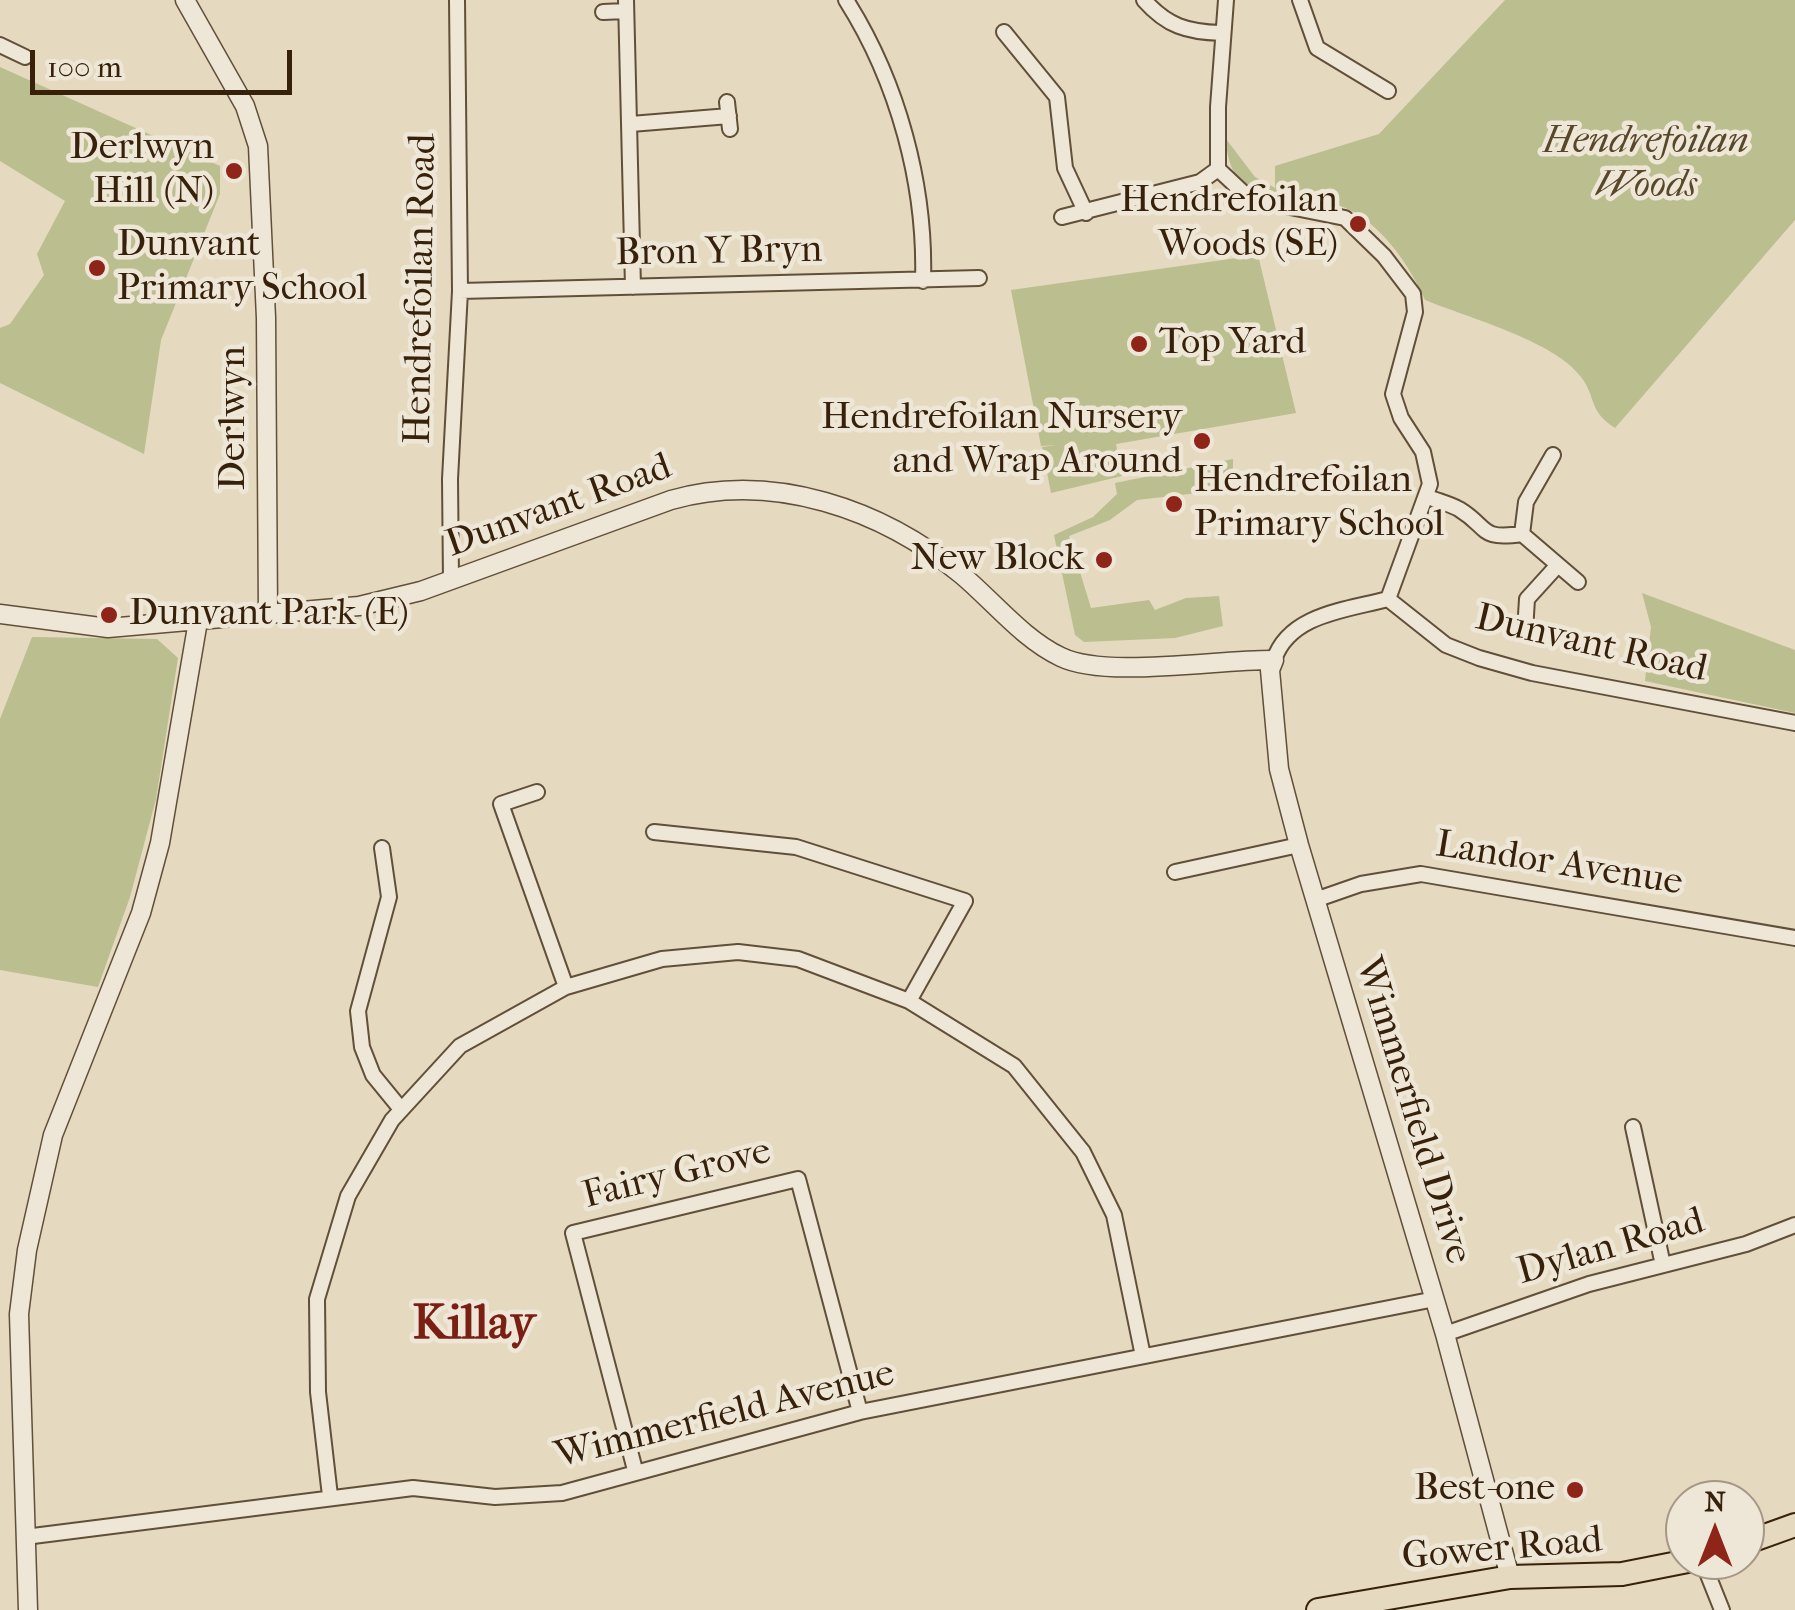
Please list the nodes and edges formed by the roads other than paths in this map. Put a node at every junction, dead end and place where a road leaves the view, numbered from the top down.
1 (184, 0) edge
2 (457, 0) edge
3 (846, 0) edge
4 (1144, 0) edge
5 (1226, 0) edge
6 (1300, 0) edge
7 (626, 6) edge
8 (603, 12) dead end
9 (1004, 32) dead end
10 (1221, 33) junction
11 (0, 45) edge
12 (25, 57) dead end
13 (1388, 91) dead end
14 (728, 115) dead end
15 (631, 124) junction
16 (1218, 169) junction
17 (1086, 213) junction
18 (1062, 217) dead end
19 (980, 278) dead end
20 (923, 281) junction
21 (633, 288) junction
22 (460, 291) junction
23 (1553, 455) dead end
24 (1428, 497) junction
25 (1522, 534) junction
26 (1557, 566) junction
27 (451, 580) junction
28 (1578, 582) dead end
29 (1388, 599) junction
30 (0, 614) edge
31 (268, 614) junction
32 (198, 622) junction
33 (1525, 631) dead end
34 (1274, 660) junction
35 (1795, 723) edge
36 (538, 792) dead end
37 (654, 832) dead end
38 (1299, 844) junction
39 (382, 848) dead end
40 (1174, 872) dead end
41 (1316, 900) junction
42 (1795, 938) edge
43 (566, 987) junction
44 (909, 1001) junction
45 (400, 1108) junction
46 (1632, 1126) dead end
47 (1795, 1225) edge
48 (1663, 1265) junction
49 (1434, 1299) junction
50 (1445, 1334) junction
51 (1143, 1356) junction
52 (860, 1412) junction
53 (635, 1470) junction
54 (330, 1496) junction
55 (1795, 1526) edge
56 (1765, 1536) edge
57 (25, 1538) junction
58 (1665, 1566) edge
59 (1510, 1578) junction
60 (1710, 1580) edge
61 (28, 1610) edge
62 (1318, 1610) edge
63 (1722, 1610) edge

1 - 31 street, Derlwyn
2 - 22 street, Hendrefoilan Road
3 - 20 street
4 - 10 street
5 - 10 street
6 - 13 street
7 - 8 street
7 - 15 street
9 - 17 street
10 - 16 street
11 - 12 street
14 - 15 street
15 - 21 street
16 - 17 street
16 - 24 street
17 - 18 street
19 - 20 street, Bron Y Bryn
20 - 21 street, Bron Y Bryn
21 - 22 street, Bron Y Bryn
22 - 27 street, Hendrefoilan Road
23 - 25 street
24 - 25 street
24 - 29 street
25 - 26 street
26 - 28 street
26 - 33 street
27 - 31 street, Dunvant Road
27 - 34 street, Dunvant Road
29 - 34 street
29 - 35 street, Dunvant Road
30 - 32 street, Dunvant Road
31 - 32 street, Dunvant Road
32 - 57 street
34 - 38 street, Wimmerfield Drive
36 - 43 street
37 - 44 street
38 - 40 street
38 - 41 street, Wimmerfield Drive
39 - 45 street
41 - 42 street, Landor Avenue
41 - 49 street, Wimmerfield Drive
43 - 44 street
43 - 45 street
44 - 51 street
45 - 54 street
46 - 48 street
47 - 48 street, Dylan Road
48 - 50 street, Dylan Road
49 - 50 street, Wimmerfield Drive
49 - 51 street, Wimmerfield Avenue
50 - 59 street, Wimmerfield Drive
51 - 52 street, Wimmerfield Avenue
52 - 53 street, Wimmerfield Avenue
52 - 53 street, Fairy Grove
53 - 54 street, Wimmerfield Avenue
54 - 57 street, Wimmerfield Avenue
55 - 56 main road
57 - 61 street
58 - 59 main road, Gower Road
59 - 62 main road, Gower Road
60 - 63 street

